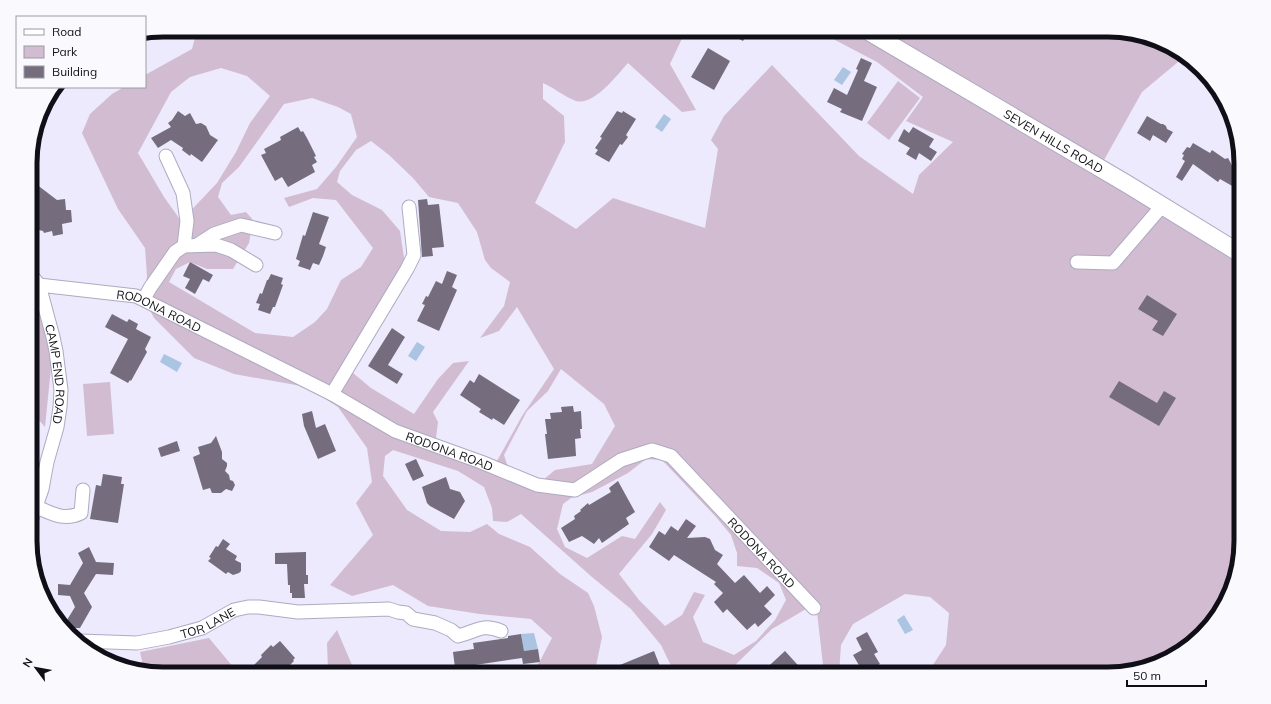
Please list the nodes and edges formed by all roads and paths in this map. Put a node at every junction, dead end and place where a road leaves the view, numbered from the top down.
1 (878, 37) edge
2 (166, 156) dead end
3 (1162, 206) junction
4 (409, 207) dead end
5 (274, 233) dead end
6 (190, 246) junction
7 (1234, 250) edge
8 (1077, 262) dead end
9 (256, 265) dead end
10 (37, 280) edge
11 (37, 287) edge
12 (144, 299) junction
13 (332, 394) junction
14 (83, 490) dead end
15 (37, 501) edge
16 (37, 516) edge
17 (814, 608) dead end
18 (501, 631) dead end
19 (86, 641) edge

1 - 3 main road, SEVEN HILLS ROAD
2 - 6 street
3 - 7 main road, SEVEN HILLS ROAD
3 - 8 street
4 - 13 street
5 - 6 street
6 - 9 street
6 - 12 street
10 - 12 street, RODONA ROAD
11 - 15 street, CAMP END ROAD
12 - 13 street, RODONA ROAD
13 - 17 street, RODONA ROAD
14 - 16 street
18 - 19 street, TOR LANE

